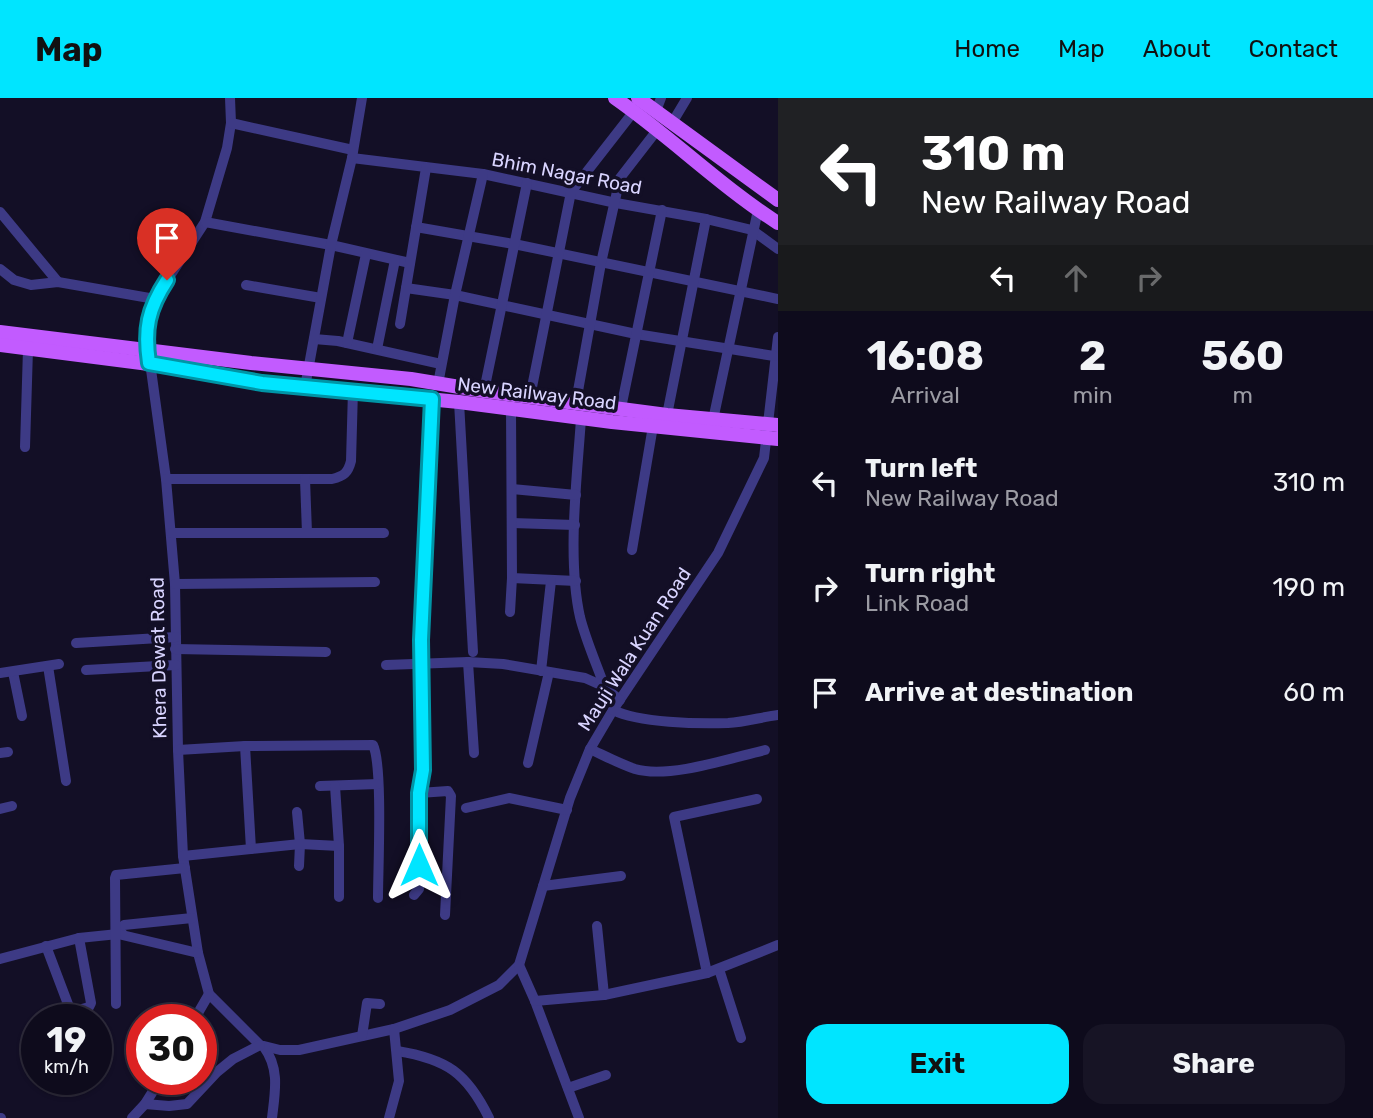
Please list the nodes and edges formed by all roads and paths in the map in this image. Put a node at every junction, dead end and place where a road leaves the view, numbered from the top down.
1 (230, 98) edge
2 (362, 98) edge
3 (615, 98) edge
4 (687, 98) edge
5 (638, 104) edge
6 (659, 105) edge
7 (231, 123) junction
8 (665, 126) junction
9 (353, 154) junction
10 (426, 168) junction
11 (483, 174) junction
12 (527, 183) junction
13 (571, 192) junction
14 (778, 200) edge
15 (616, 203) junction
16 (662, 210) junction
17 (758, 211) junction
18 (0, 212) edge
19 (706, 219) junction
20 (205, 222) junction
21 (778, 223) edge
22 (416, 227) junction
23 (752, 230) junction
24 (469, 236) junction
25 (514, 244) junction
26 (331, 245) junction
27 (778, 249) edge
28 (558, 253) junction
29 (366, 254) junction
30 (395, 260) junction
31 (410, 263) junction
32 (601, 263) junction
33 (0, 269) edge
34 (649, 272) junction
35 (58, 282) junction
36 (692, 282) junction
37 (246, 285) dead end
38 (406, 288) junction
39 (740, 293) junction
40 (455, 295) junction
41 (321, 298) junction
42 (155, 299) junction
43 (778, 299) edge
44 (500, 304) junction
45 (546, 315) junction
46 (400, 324) dead end
47 (590, 324) junction
48 (0, 332) edge
49 (636, 334) junction
50 (778, 337) edge
51 (314, 338) junction
52 (683, 342) junction
53 (347, 343) junction
54 (0, 345) edge
55 (28, 349) junction
56 (377, 349) junction
57 (727, 349) junction
58 (774, 356) junction
59 (148, 357) junction
60 (442, 364) junction
61 (310, 369) junction
62 (438, 384) junction
63 (305, 387) junction
64 (353, 390) junction
65 (484, 391) junction
66 (530, 397) junction
67 (432, 399) junction
68 (459, 401) junction
69 (576, 402) junction
70 (621, 408) junction
71 (511, 410) junction
72 (667, 415) junction
73 (581, 419) junction
74 (713, 420) junction
75 (653, 426) junction
76 (772, 432) edge
77 (25, 447) dead end
78 (166, 479) junction
79 (305, 479) junction
80 (512, 489) junction
81 (576, 495) junction
82 (512, 523) junction
83 (575, 525) junction
84 (171, 533) junction
85 (307, 533) junction
86 (384, 533) dead end
87 (632, 550) dead end
88 (512, 578) junction
89 (551, 581) junction
90 (576, 581) junction
91 (375, 582) dead end
92 (175, 584) junction
93 (510, 612) dead end
94 (76, 643) dead end
95 (176, 643) junction
96 (326, 652) dead end
97 (470, 657) junction
98 (420, 664) junction
99 (176, 665) junction
100 (386, 665) dead end
101 (86, 670) dead end
102 (545, 671) junction
103 (13, 672) junction
104 (0, 673) edge
105 (605, 688) junction
106 (616, 705) junction
107 (778, 715) edge
108 (22, 716) dead end
109 (245, 746) junction
110 (590, 749) junction
111 (178, 750) junction
112 (765, 750) dead end
113 (474, 753) dead end
114 (528, 763) dead end
115 (66, 781) dead end
116 (378, 784) junction
117 (320, 786) dead end
118 (335, 786) junction
119 (419, 793) junction
120 (757, 799) dead end
121 (12, 806) dead end
122 (466, 808) dead end
123 (0, 809) edge
124 (567, 810) junction
125 (297, 812) dead end
126 (300, 844) junction
127 (339, 846) junction
128 (251, 849) junction
129 (183, 856) junction
130 (299, 866) dead end
131 (185, 868) junction
132 (621, 876) dead end
133 (543, 886) junction
134 (414, 895) dead end
135 (339, 897) dead end
136 (378, 898) dead end
137 (445, 915) dead end
138 (192, 918) junction
139 (597, 926) dead end
140 (117, 934) junction
141 (79, 938) junction
142 (46, 946) junction
143 (778, 946) edge
144 (198, 953) junction
145 (0, 959) edge
146 (519, 965) junction
147 (719, 969) junction
148 (707, 973) junction
149 (209, 994) junction
150 (604, 995) junction
151 (536, 1001) junction
152 (380, 1003) dead end
153 (68, 1004) edge
154 (90, 1004) edge
155 (116, 1004) dead end
156 (203, 1004) edge
157 (394, 1029) junction
158 (362, 1036) junction
159 (741, 1038) dead end
160 (262, 1046) junction
161 (397, 1051) junction
162 (606, 1075) dead end
163 (568, 1088) junction
164 (151, 1095) edge
165 (145, 1104) junction
166 (132, 1118) edge
167 (272, 1118) edge
168 (390, 1118) edge
169 (489, 1118) edge
170 (579, 1118) edge

1 - 7 street
2 - 9 street
3 - 5 main road
4 - 8 street
5 - 6 main road
5 - 8 main road
5 - 13 street
6 - 8 main road
7 - 9 street, Bhim Nagar Road
7 - 20 street
8 - 14 main road
8 - 15 street
8 - 17 main road
9 - 10 street, Bhim Nagar Road
9 - 26 street
10 - 11 street, Bhim Nagar Road
10 - 22 street
11 - 12 street, Bhim Nagar Road
11 - 24 street
12 - 13 street, Bhim Nagar Road
12 - 25 street
13 - 15 street, Bhim Nagar Road
13 - 28 street
15 - 16 street, Bhim Nagar Road
15 - 32 street
16 - 19 street, Bhim Nagar Road
16 - 34 street
17 - 21 main road
17 - 23 street
18 - 35 street
19 - 23 street, Bhim Nagar Road
19 - 36 street
20 - 26 street
20 - 42 street
22 - 24 street
22 - 31 street
23 - 27 street
23 - 39 street
24 - 25 street
24 - 40 street
25 - 28 street
25 - 44 street
26 - 29 street
26 - 41 street
28 - 32 street
28 - 45 street
29 - 30 street
29 - 53 street
30 - 31 street
30 - 56 street
31 - 38 street
32 - 34 street
32 - 47 street
33 - 35 street
34 - 36 street
34 - 49 street
35 - 42 street
36 - 39 street
36 - 52 street
37 - 41 street
38 - 40 street
38 - 46 street
39 - 43 street
39 - 57 street
40 - 44 street
40 - 60 street
41 - 51 street
42 - 59 street, Khera Dewat Road
44 - 45 street
44 - 65 street
45 - 47 street
45 - 66 street
47 - 49 street
47 - 69 street
48 - 59 main road, New Railway Road
49 - 52 street
49 - 70 street
50 - 58 street, Mauji Wala Kuan Road
51 - 53 street
51 - 61 street
52 - 57 street
52 - 72 street
53 - 56 street
54 - 55 main road, New Railway Road
55 - 59 main road, New Railway Road
55 - 77 street
56 - 60 street
57 - 58 street
57 - 74 street
58 - 76 street, Mauji Wala Kuan Road
59 - 61 main road, New Railway Road
59 - 63 main road, New Railway Road
59 - 78 street, Khera Dewat Road
60 - 62 street
61 - 62 main road, New Railway Road
61 - 63 street
62 - 65 main road, New Railway Road
63 - 64 main road, New Railway Road
64 - 67 main road, New Railway Road
64 - 79 street
65 - 66 main road, New Railway Road
66 - 69 main road, New Railway Road
67 - 68 main road, New Railway Road
67 - 98 street
68 - 71 main road, New Railway Road
68 - 97 street
69 - 70 main road, New Railway Road
70 - 72 main road, New Railway Road
71 - 73 main road, New Railway Road
71 - 80 street
72 - 74 main road, New Railway Road
73 - 75 main road, New Railway Road
73 - 81 street
74 - 76 main road, New Railway Road
75 - 76 main road, New Railway Road
75 - 87 street
76 - 106 street, Mauji Wala Kuan Road
78 - 79 street
78 - 84 street, Khera Dewat Road
79 - 85 street
80 - 81 street
80 - 82 street
81 - 83 street
82 - 83 street
82 - 88 street
83 - 90 street
84 - 85 street
84 - 92 street, Khera Dewat Road
85 - 86 street
88 - 89 street
88 - 93 street
89 - 90 street
89 - 102 street
90 - 105 street
91 - 92 street
92 - 95 street, Khera Dewat Road
94 - 95 street
95 - 96 street
95 - 99 street, Khera Dewat Road
97 - 98 street
97 - 102 street
97 - 113 street
98 - 100 street
98 - 119 street
99 - 101 street
99 - 111 street, Khera Dewat Road
102 - 105 street
102 - 114 street
103 - 104 street
103 - 108 street
103 - 115 street
105 - 106 street
106 - 107 street
106 - 110 street, Mauji Wala Kuan Road
109 - 111 street
109 - 116 street
109 - 128 street
110 - 112 street
110 - 124 street, Mauji Wala Kuan Road
111 - 129 street, Khera Dewat Road
116 - 118 street
116 - 136 street
117 - 118 street
118 - 127 street
119 - 134 street
119 - 137 street
120 - 148 street
121 - 123 street
122 - 124 street
124 - 133 street, Mauji Wala Kuan Road
125 - 126 street
126 - 127 street
126 - 128 street
126 - 130 street
127 - 135 street
128 - 129 street
129 - 131 street, Khera Dewat Road
131 - 138 street, Khera Dewat Road
131 - 140 street
132 - 133 street
133 - 146 street, Mauji Wala Kuan Road
138 - 140 street
138 - 144 street, Khera Dewat Road
139 - 150 street
140 - 141 street
140 - 144 street
140 - 155 street
141 - 142 street
141 - 154 street
142 - 145 street
142 - 153 street
143 - 147 street
144 - 149 street, Khera Dewat Road
146 - 151 street
146 - 157 street
147 - 148 street
147 - 159 street
148 - 150 street
149 - 156 street
149 - 160 street
150 - 151 street
151 - 163 street
152 - 158 street
157 - 158 street
157 - 161 street
158 - 160 street
160 - 165 street
160 - 167 street
161 - 168 street
161 - 169 street
162 - 163 street
163 - 170 street
164 - 165 street
165 - 166 street

